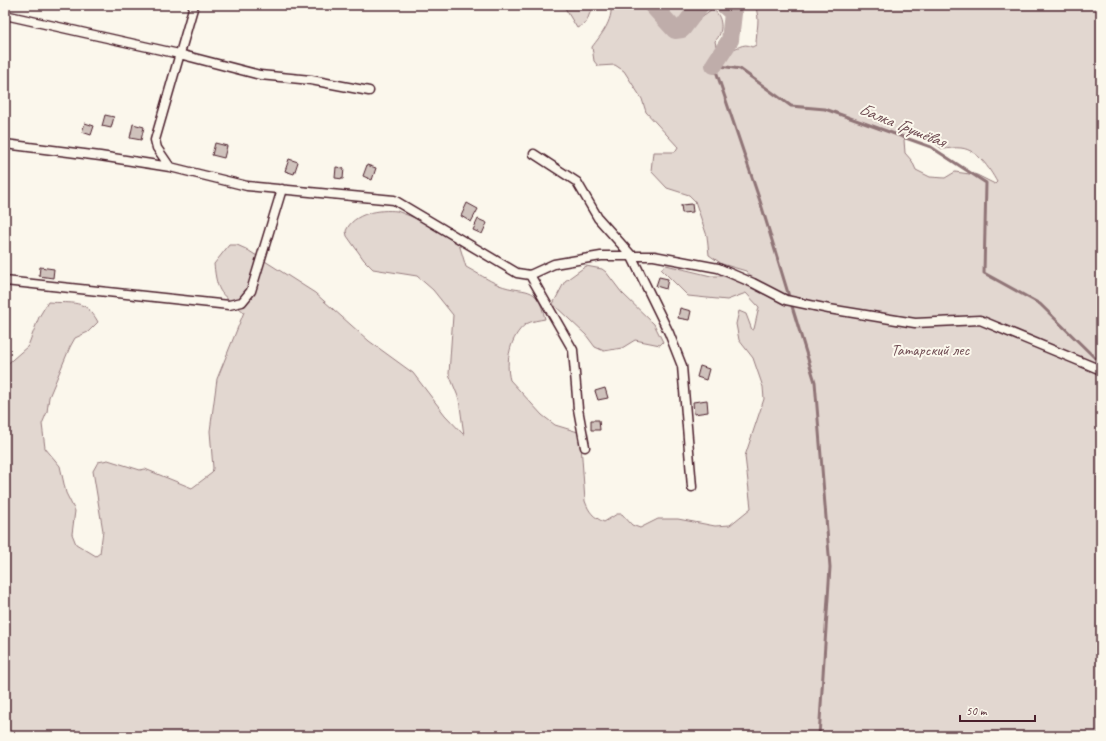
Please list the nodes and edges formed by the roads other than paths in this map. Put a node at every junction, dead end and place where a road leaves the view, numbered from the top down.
1 (194, 5) edge
2 (5, 15) edge
3 (179, 54) junction
4 (369, 91) dead end
5 (5, 144) edge
6 (534, 154) dead end
7 (170, 167) junction
8 (282, 189) junction
9 (631, 255) junction
10 (530, 275) junction
11 (5, 281) edge
12 (1101, 370) edge
13 (585, 447) dead end
14 (692, 487) dead end

1 - 3 street
2 - 3 street
3 - 4 street
3 - 7 street
5 - 7 street
6 - 9 street
7 - 8 street
8 - 10 street
8 - 11 street
9 - 10 street
9 - 12 street
9 - 14 street
10 - 13 street

